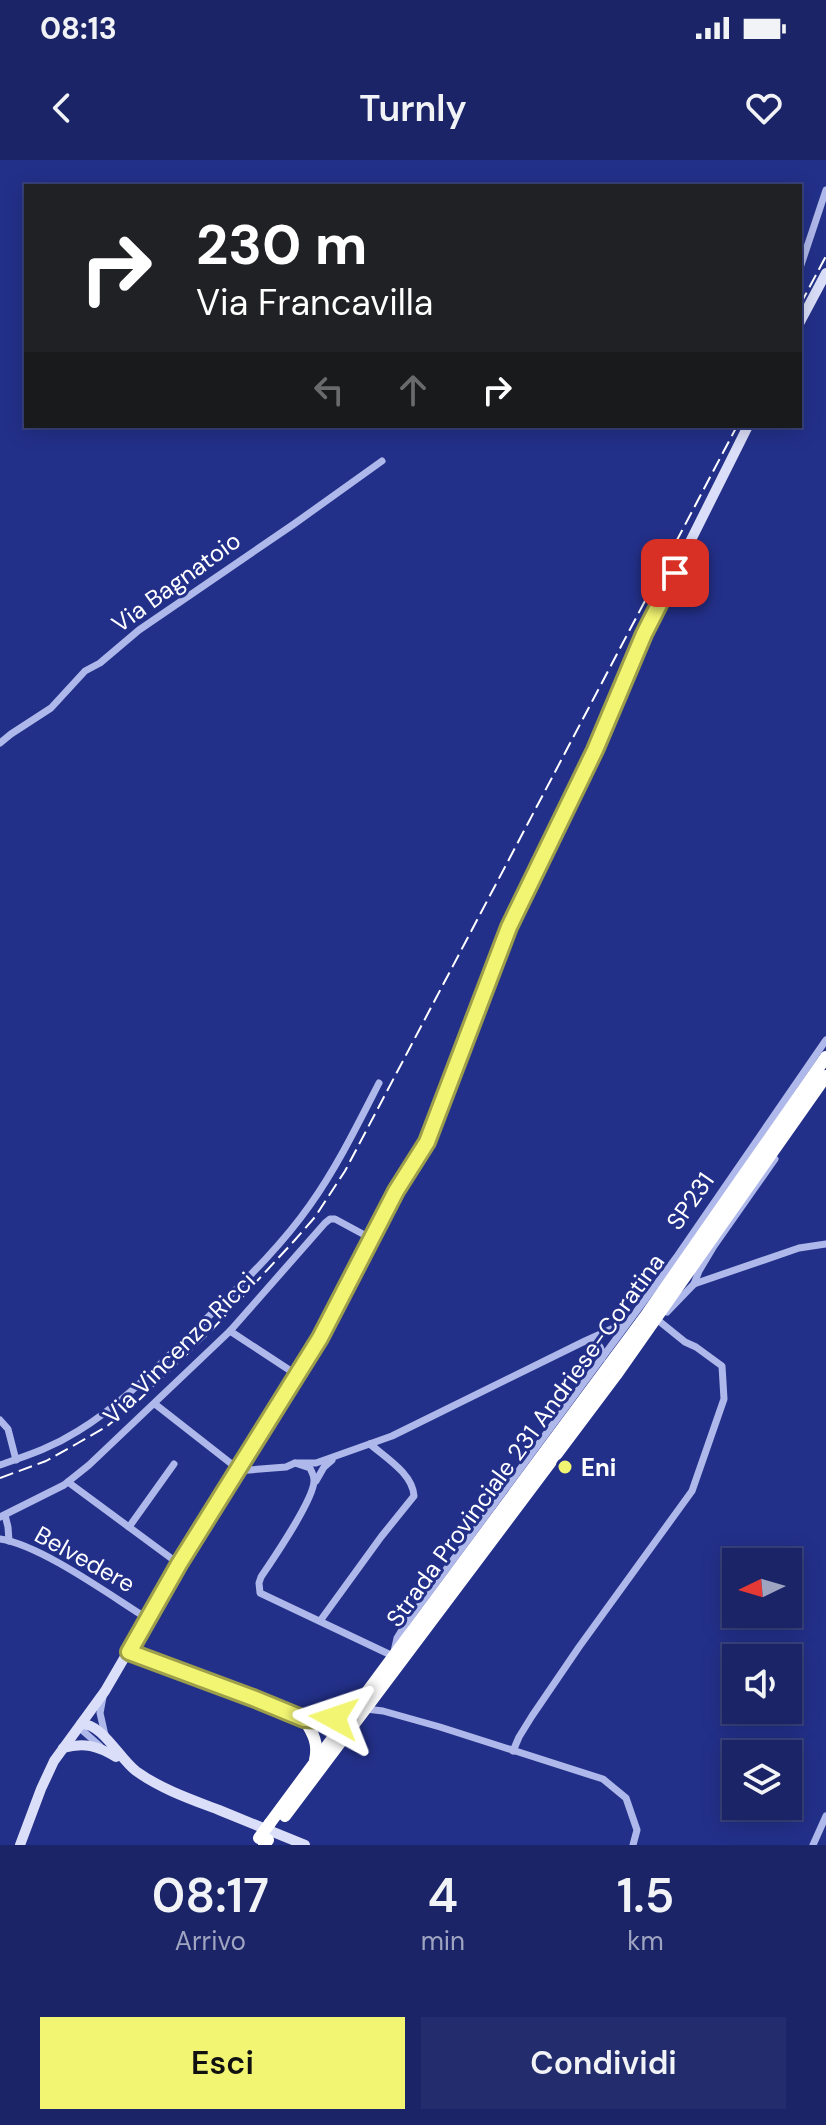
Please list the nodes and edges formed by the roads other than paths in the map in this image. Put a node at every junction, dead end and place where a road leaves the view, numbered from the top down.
1 (826, 190) edge
2 (802, 262) edge
3 (826, 273) edge
4 (802, 318) edge
5 (747, 428) edge
6 (382, 461) dead end
7 (0, 743) edge
8 (826, 1040) edge
9 (826, 1057) edge
10 (826, 1076) edge
11 (379, 1083) dead end
12 (826, 1085) edge
13 (372, 1239) junction
14 (826, 1244) edge
15 (694, 1284) junction
16 (659, 1321) junction
17 (628, 1322) junction
18 (230, 1331) junction
19 (585, 1341) junction
20 (629, 1356) junction
21 (602, 1359) junction
22 (297, 1375) junction
23 (155, 1404) junction
24 (0, 1420) edge
25 (370, 1444) junction
26 (338, 1456) junction
27 (16, 1460) junction
28 (295, 1463) junction
29 (174, 1464) dead end
30 (0, 1465) edge
31 (238, 1470) junction
32 (68, 1482) junction
33 (314, 1483) junction
34 (2, 1516) edge
35 (129, 1527) junction
36 (4, 1540) edge
37 (179, 1564) junction
38 (148, 1619) junction
39 (320, 1621) junction
40 (129, 1652) junction
41 (393, 1656) junction
42 (105, 1691) junction
43 (362, 1707) junction
44 (304, 1719) junction
45 (81, 1724) junction
46 (106, 1745) junction
47 (63, 1748) junction
48 (513, 1751) junction
49 (315, 1763) junction
50 (826, 1816) edge
51 (274, 1824) junction
52 (261, 1842) edge
53 (20, 1845) edge
54 (305, 1845) edge
55 (633, 1845) edge
56 (813, 1845) edge

1 - 2 street
3 - 4 street
5 - 13 street
6 - 7 street, Via Bagnatoio
8 - 17 street, SP231
9 - 41 highway, Strada Provinciale 231 Andriese-Coratina / SP231
10 - 20 highway, Strada Provinciale 231 Andriese-Coratina / SP231
11 - 27 street
12 - 15 street
13 - 18 street, Via Vincenzo Ricci
13 - 22 street
14 - 15 street
15 - 16 street
16 - 20 street
16 - 48 street
17 - 19 street
17 - 21 street, SP231
18 - 22 street
18 - 23 street, Via Vincenzo Ricci
19 - 21 street
19 - 25 street
20 - 43 highway, Strada Provinciale 231 Andriese-Coratina / SP231
21 - 41 street, SP231
22 - 31 street
23 - 31 street
23 - 32 street, Via Vincenzo Ricci
24 - 27 street
25 - 26 street
25 - 39 street
26 - 28 street
26 - 33 street
27 - 30 street
28 - 31 street
28 - 33 street
29 - 35 street
31 - 37 street
32 - 34 street, Via Vincenzo Ricci
32 - 35 street
33 - 39 street
34 - 36 street
35 - 37 street
36 - 38 street, Belvedere
37 - 38 street
38 - 40 street
39 - 41 street
40 - 42 street
40 - 44 street
41 - 43 highway, Strada Provinciale 231 Andriese-Coratina / SP231
42 - 45 street
42 - 46 street
43 - 44 highway
43 - 48 street
43 - 49 highway, Strada Provinciale 231 Andriese-Coratina / SP231
43 - 51 highway, Strada Provinciale 231 Andriese-Coratina / SP231
44 - 49 highway
45 - 46 street
45 - 47 street
46 - 47 street
46 - 54 street
47 - 53 street
48 - 55 street
49 - 51 highway, Strada Provinciale 231 Andriese-Coratina / SP231
50 - 56 street
51 - 52 highway, Strada Provinciale 231 Andriese-Coratina / SP231

